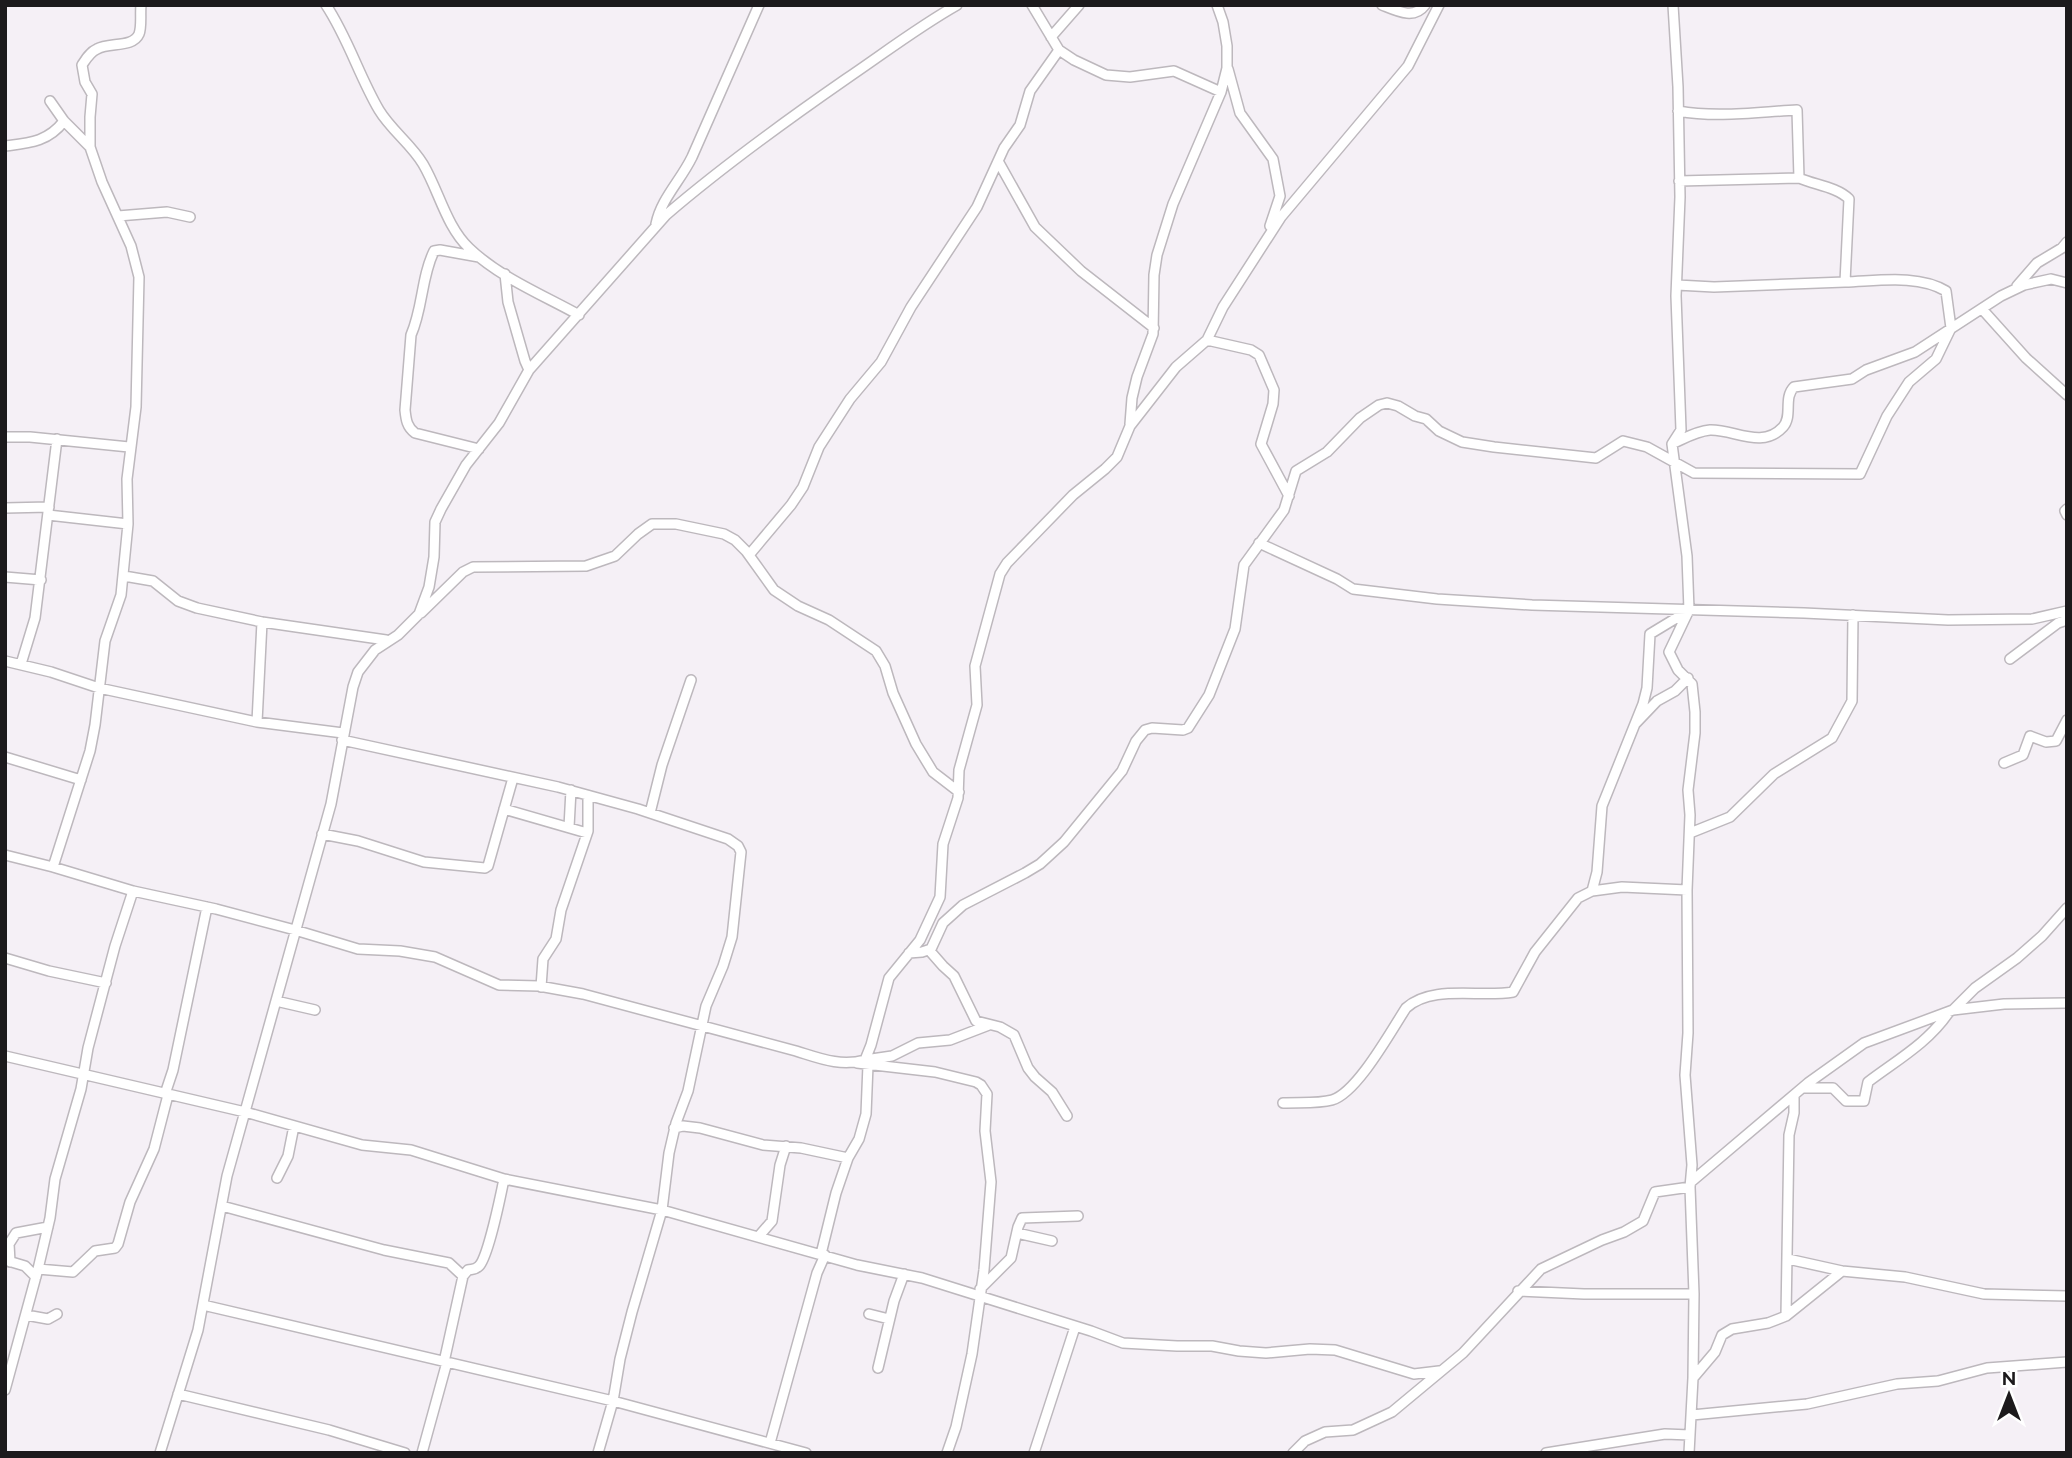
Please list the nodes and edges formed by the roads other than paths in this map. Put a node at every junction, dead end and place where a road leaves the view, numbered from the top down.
1 (141, 5) edge
2 (326, 5) edge
3 (759, 5) edge
4 (957, 5) edge
5 (1032, 5) edge
6 (1079, 5) edge
7 (1217, 5) edge
8 (1382, 5) edge
9 (1425, 5) edge
10 (1439, 5) edge
11 (1673, 5) edge
12 (1051, 37) junction
13 (1059, 50) junction
14 (1227, 68) junction
15 (1221, 92) junction
16 (50, 101) dead end
17 (1678, 111) junction
18 (64, 121) junction
19 (5, 146) edge
20 (90, 147) junction
21 (998, 161) junction
22 (1800, 178) junction
23 (1679, 181) junction
24 (118, 216) junction
25 (190, 217) dead end
26 (656, 226) junction
27 (1265, 240) junction
28 (2067, 243) edge
29 (481, 257) junction
30 (505, 274) junction
31 (1845, 282) junction
32 (2067, 284) edge
33 (1677, 285) junction
34 (2013, 290) junction
35 (1982, 309) junction
36 (579, 316) junction
37 (1154, 328) junction
38 (1951, 328) junction
39 (1207, 340) junction
40 (529, 370) junction
41 (2067, 395) edge
42 (1130, 426) junction
43 (5, 437) edge
44 (57, 439) junction
45 (1672, 444) junction
46 (130, 447) junction
47 (479, 449) junction
48 (1675, 461) junction
49 (1289, 496) junction
50 (5, 508) edge
51 (2067, 509) edge
52 (49, 511) junction
53 (2067, 515) edge
54 (128, 524) junction
55 (1259, 544) junction
56 (749, 555) junction
57 (124, 576) junction
58 (5, 577) edge
59 (41, 580) junction
60 (1689, 610) junction
61 (2067, 611) edge
62 (419, 614) junction
63 (1853, 615) junction
64 (2067, 620) edge
65 (262, 622) junction
66 (386, 640) junction
67 (2010, 659) dead end
68 (5, 661) edge
69 (21, 664) junction
70 (1688, 678) junction
71 (691, 680) dead end
72 (99, 688) junction
73 (2067, 720) edge
74 (257, 722) junction
75 (1635, 724) junction
76 (342, 737) junction
77 (5, 757) edge
78 (2004, 763) dead end
79 (513, 778) junction
80 (81, 780) junction
81 (571, 790) junction
82 (959, 792) junction
83 (588, 796) junction
84 (504, 809) junction
85 (650, 813) junction
86 (569, 827) junction
87 (587, 833) junction
88 (1690, 833) junction
89 (322, 834) junction
90 (5, 855) edge
91 (53, 867) junction
92 (1687, 890) junction
93 (133, 891) junction
94 (1592, 891) junction
95 (207, 907) junction
96 (2067, 908) edge
97 (2062, 921) edge
98 (295, 930) junction
99 (929, 950) junction
100 (909, 953) junction
101 (5, 958) edge
102 (106, 983) junction
103 (541, 987) junction
104 (276, 1001) junction
105 (2067, 1003) edge
106 (315, 1010) dead end
107 (1951, 1011) junction
108 (989, 1025) junction
109 (701, 1026) junction
110 (5, 1056) edge
111 (866, 1062) junction
112 (83, 1075) junction
113 (1803, 1088) junction
114 (167, 1095) junction
115 (1794, 1095) junction
116 (1283, 1103) dead end
117 (245, 1112) junction
118 (1067, 1116) dead end
119 (294, 1126) junction
120 (674, 1128) junction
121 (786, 1146) junction
122 (848, 1158) junction
123 (278, 1178) dead end
124 (504, 1179) junction
125 (1690, 1185) junction
126 (222, 1206) junction
127 (662, 1210) junction
128 (1078, 1216) dead end
129 (48, 1227) junction
130 (1017, 1233) junction
131 (760, 1236) junction
132 (1052, 1241) dead end
133 (823, 1254) junction
134 (1788, 1259) junction
135 (7, 1261) edge
136 (1842, 1271) junction
137 (37, 1273) junction
138 (904, 1274) junction
139 (464, 1276) junction
140 (1518, 1291) junction
141 (980, 1293) junction
142 (1694, 1294) junction
143 (2067, 1296) edge
144 (203, 1305) junction
145 (57, 1314) dead end
146 (869, 1314) dead end
147 (26, 1315) junction
148 (1786, 1316) junction
149 (889, 1320) junction
150 (1075, 1327) junction
151 (5, 1348) edge
152 (17, 1348) junction
153 (446, 1362) junction
154 (2067, 1362) edge
155 (878, 1368) dead end
156 (1439, 1371) junction
157 (1693, 1378) junction
158 (5, 1390) edge
159 (178, 1394) junction
160 (613, 1401) junction
161 (1692, 1415) junction
162 (1690, 1436) junction
163 (769, 1443) junction
164 (160, 1453) edge
165 (405, 1453) edge
166 (422, 1453) edge
167 (598, 1453) edge
168 (806, 1453) edge
169 (947, 1453) edge
170 (1034, 1453) edge
171 (1293, 1453) edge
172 (1546, 1453) edge
173 (1689, 1453) edge

1 - 20 street
2 - 29 street
3 - 26 street
4 - 26 street
5 - 12 street
6 - 12 street
7 - 14 street
8 - 9 street
10 - 27 street
11 - 17 street
12 - 13 street
13 - 15 street
13 - 21 street
14 - 15 street
14 - 27 street
15 - 37 street
16 - 18 street
17 - 22 street
17 - 23 street
18 - 19 street
18 - 20 street
20 - 24 street
21 - 37 street
21 - 56 street
22 - 23 street
22 - 31 street
23 - 33 street
24 - 25 street
24 - 46 street
26 - 36 street
27 - 39 street
28 - 34 street
29 - 30 street
29 - 47 street
30 - 36 street
30 - 40 street
31 - 33 street
31 - 38 street
32 - 34 street
33 - 45 street
34 - 35 street
35 - 38 street
35 - 41 street
36 - 40 street
37 - 42 street
38 - 45 street
38 - 48 street
39 - 42 street
39 - 49 street
40 - 47 street
42 - 82 street
43 - 44 street
44 - 46 street
44 - 52 street
45 - 48 street
46 - 54 street
47 - 62 street
48 - 49 street
48 - 60 street
49 - 55 street
50 - 52 street
51 - 53 street
52 - 54 street
52 - 59 street
54 - 57 street
55 - 60 street
55 - 99 street
56 - 62 street
56 - 82 street
57 - 65 street
57 - 72 street
58 - 59 street
59 - 69 street
60 - 63 street
60 - 70 street
60 - 75 street
61 - 63 street
62 - 66 street
63 - 88 street
64 - 67 street
65 - 66 street
65 - 74 street
66 - 76 street
68 - 69 street
69 - 72 street
70 - 75 street
70 - 88 street
71 - 85 street
72 - 74 street
72 - 80 street
73 - 78 street
74 - 76 street
75 - 94 street
76 - 79 street
76 - 89 street
77 - 80 street
79 - 81 street
79 - 84 street
80 - 91 street
81 - 83 street
81 - 86 street
82 - 100 street
83 - 85 street
83 - 87 street
84 - 86 street
84 - 89 street
85 - 109 street
86 - 87 street
87 - 103 street
88 - 92 street
89 - 98 street
90 - 91 street
91 - 93 street
92 - 94 street
92 - 125 street
93 - 95 street
93 - 102 street
94 - 116 street
95 - 98 street
95 - 114 street
96 - 97 street
97 - 107 street
98 - 103 street
98 - 104 street
99 - 100 street
99 - 108 street
100 - 111 street
101 - 102 street
102 - 112 street
103 - 109 street
104 - 106 street
104 - 117 street
105 - 107 street
107 - 113 street
107 - 113 street
108 - 111 street
108 - 118 street
109 - 111 street
109 - 120 street
110 - 112 street
111 - 122 street
111 - 141 street
112 - 114 street
112 - 129 street
113 - 115 street
114 - 117 street
114 - 137 street
115 - 125 street
115 - 134 street
117 - 119 street
117 - 126 street
119 - 123 street
119 - 124 street
120 - 121 street
120 - 127 street
121 - 122 street
121 - 131 street
122 - 133 street
124 - 127 street
124 - 139 street
125 - 140 street
125 - 142 street
126 - 139 street
126 - 144 street
127 - 131 street
127 - 160 street
128 - 130 street
129 - 135 street
129 - 137 street
130 - 132 street
130 - 141 street
131 - 133 street
133 - 138 street
133 - 163 street
134 - 136 street
134 - 148 street
135 - 137 street
136 - 143 street
136 - 148 street
137 - 147 street
138 - 141 street
138 - 149 street
139 - 153 street
140 - 142 street
140 - 156 street
141 - 150 street
141 - 169 street
142 - 157 street
144 - 153 street
144 - 159 street
145 - 147 street
146 - 149 street
147 - 152 street
148 - 157 street
149 - 155 street
150 - 156 street
150 - 170 street
151 - 152 street
152 - 158 street
153 - 160 street
153 - 166 street
154 - 161 street
156 - 171 street
157 - 161 street
159 - 164 street
159 - 165 street
160 - 163 street
160 - 167 street
161 - 162 street
162 - 172 street
162 - 173 street
163 - 168 street

